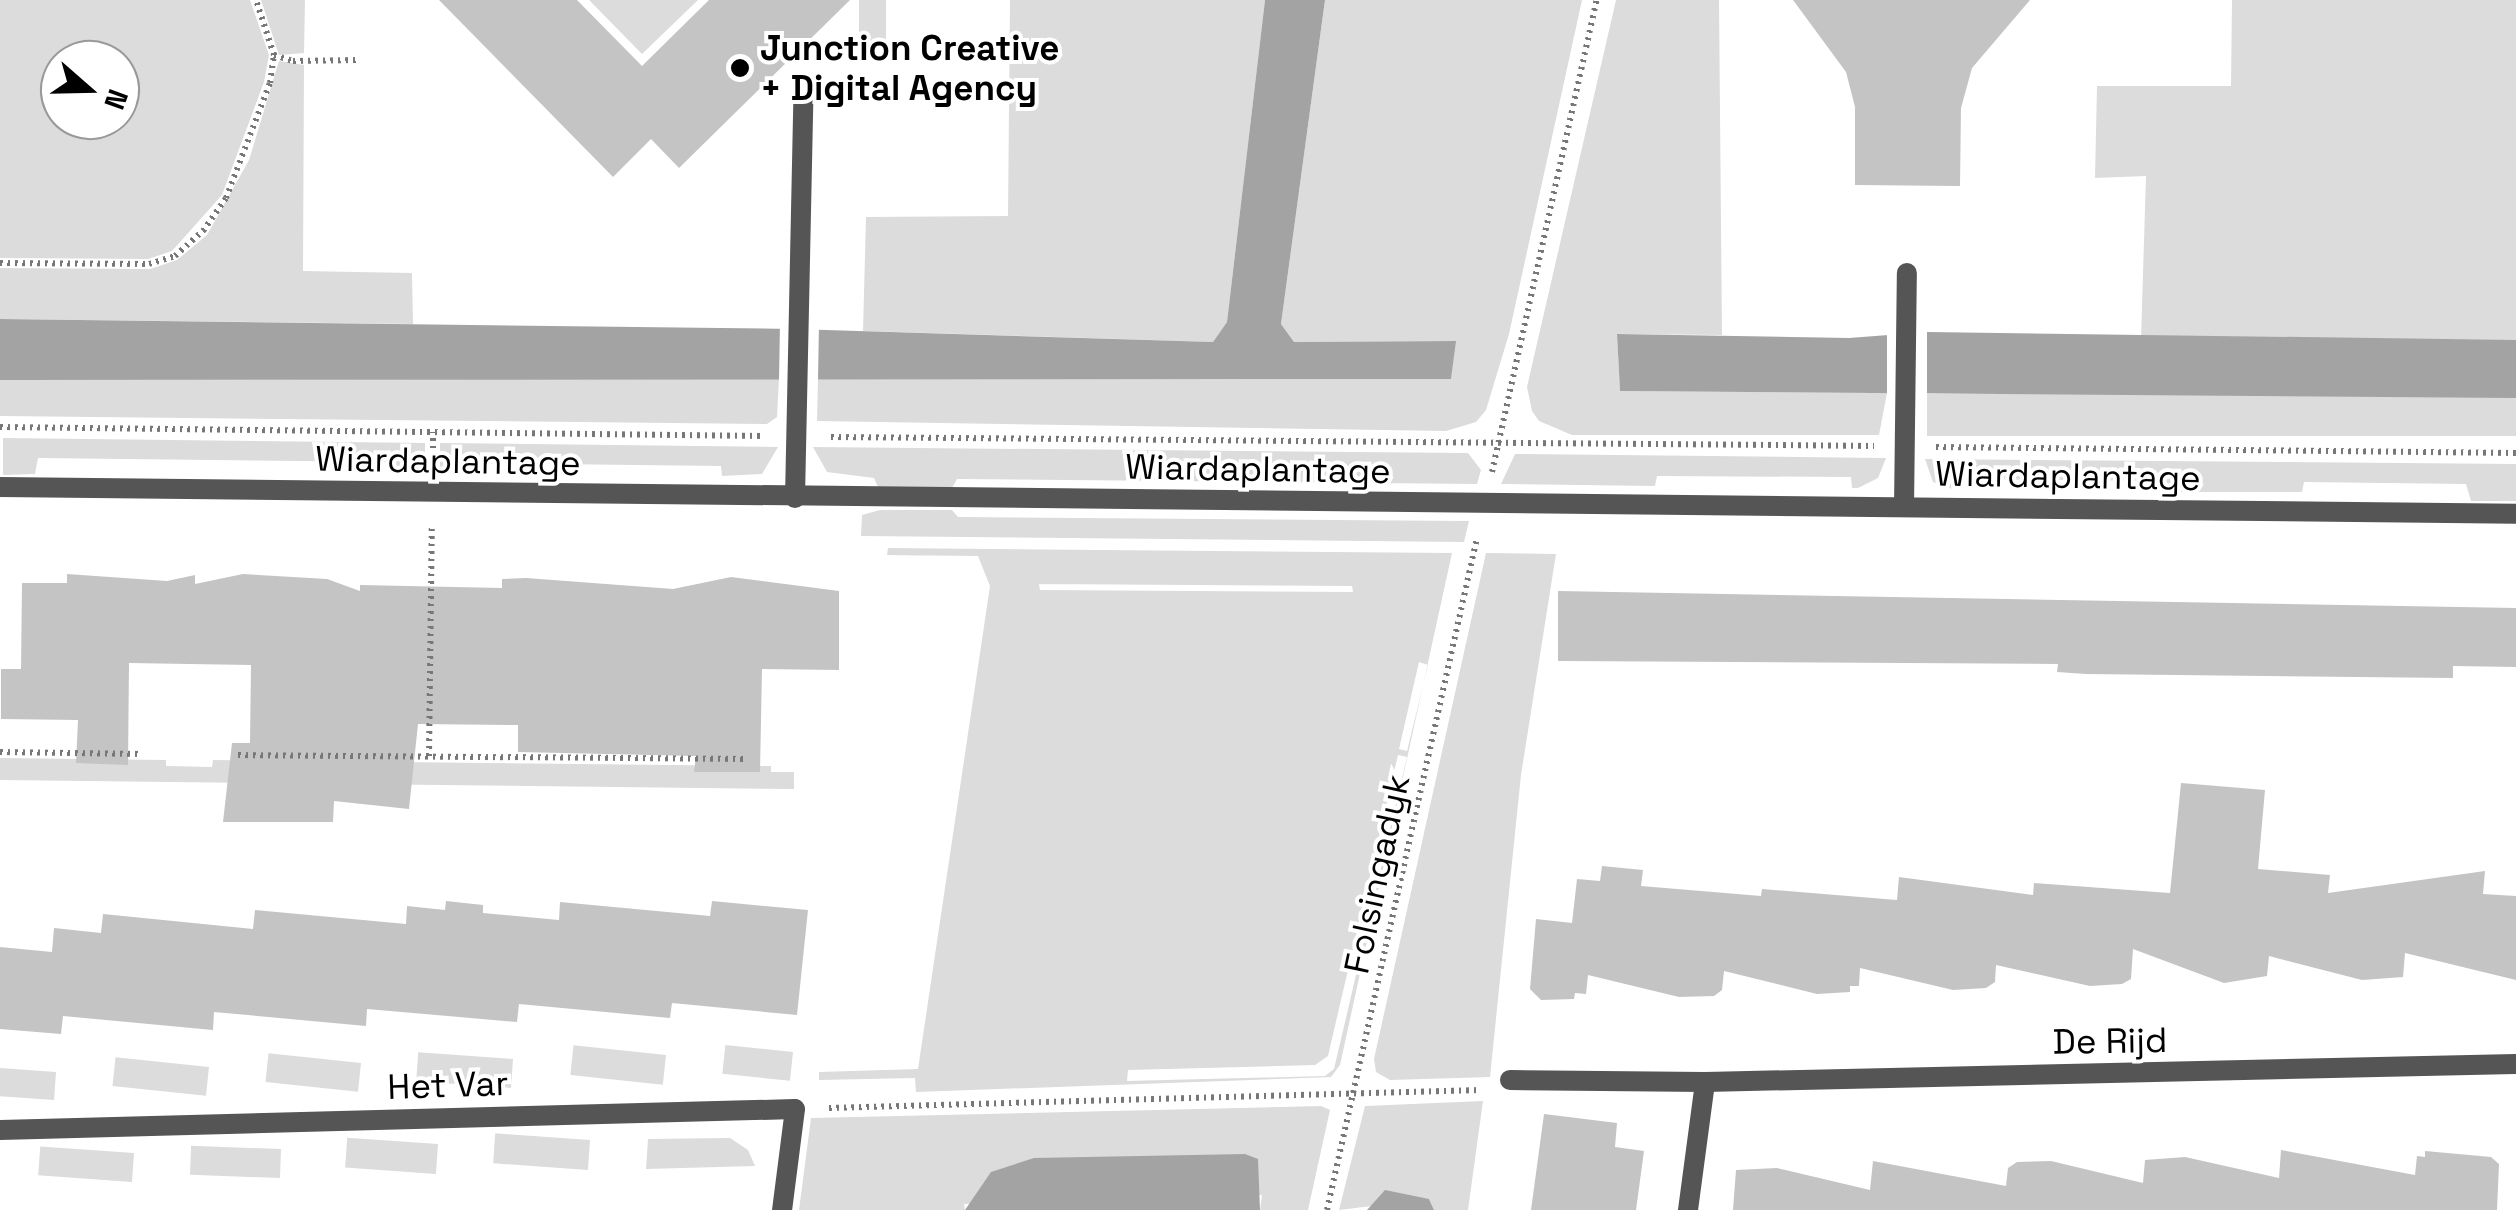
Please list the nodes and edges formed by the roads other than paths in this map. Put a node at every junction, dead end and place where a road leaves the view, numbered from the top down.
1 (804, 85) dead end
2 (1906, 273) dead end
3 (0, 488) edge
4 (795, 498) junction
5 (1904, 506) junction
6 (2516, 514) edge
7 (2516, 1064) edge
8 (1510, 1080) road end
9 (1705, 1082) junction
10 (0, 1130) edge
11 (782, 1210) edge
12 (1688, 1210) edge

1 - 4 street
2 - 5 street
3 - 4 street, Wiardaplantage
4 - 5 street, Wiardaplantage
5 - 6 street, Wiardaplantage
7 - 9 street, De Rijd
8 - 9 street, De Rijd
9 - 12 street
10 - 11 street, Het Var

